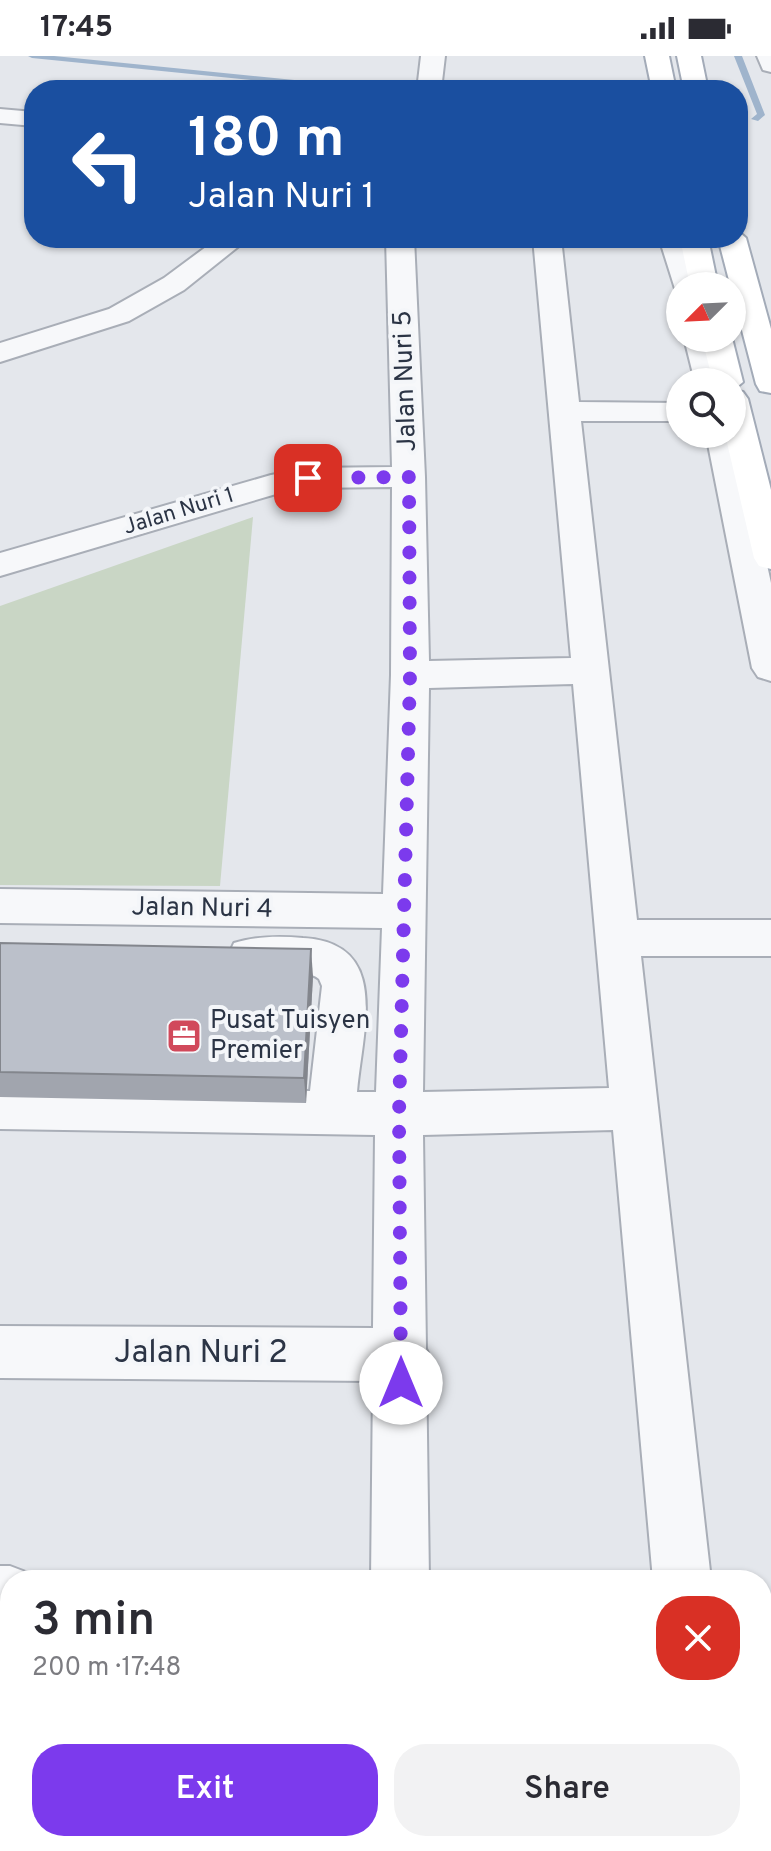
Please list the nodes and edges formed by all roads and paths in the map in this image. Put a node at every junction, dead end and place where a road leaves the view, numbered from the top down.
1 (433, 56) edge
2 (657, 56) edge
3 (689, 56) edge
4 (769, 56) edge
5 (771, 65) edge
6 (430, 80) edge
7 (662, 80) edge
8 (694, 80) edge
9 (0, 116) edge
10 (24, 118) edge
11 (222, 248) edge
12 (400, 248) edge
13 (548, 248) edge
14 (676, 248) edge
15 (696, 248) edge
16 (735, 248) edge
17 (682, 272) edge
18 (701, 272) edge
19 (0, 353) edge
20 (771, 384) edge
21 (565, 411) junction
22 (666, 412) edge
23 (725, 448) edge
24 (744, 448) edge
25 (409, 477) junction
26 (771, 558) edge
27 (0, 565) edge
28 (771, 668) edge
29 (592, 671) junction
30 (410, 675) junction
31 (0, 906) edge
32 (403, 911) junction
33 (619, 938) junction
34 (771, 938) edge
35 (206, 956) edge
36 (0, 1108) edge
37 (636, 1108) junction
38 (331, 1113) junction
39 (399, 1114) junction
40 (0, 1352) edge
41 (402, 1355) junction
42 (400, 1570) edge
43 (681, 1570) edge

1 - 6 street
2 - 7 main road
3 - 8 main road
4 - 5 street
9 - 10 street
11 - 19 street
12 - 25 street, Jalan Nuri 5
13 - 21 street
14 - 17 street
15 - 18 main road
16 - 20 main road
21 - 22 street
21 - 29 street
23 - 28 street
24 - 26 main road
25 - 27 street, Jalan Nuri 1
25 - 30 street, Jalan Nuri 5
29 - 30 street
29 - 33 street
30 - 32 street, Jalan Nuri 5
31 - 32 street, Jalan Nuri 4
32 - 39 street, Jalan Nuri 5
33 - 34 street
33 - 37 street
35 - 38 street
36 - 38 street
37 - 39 street
37 - 43 street
38 - 39 street
39 - 41 street, Jalan Nuri 5
40 - 41 street, Jalan Nuri 2
41 - 42 street, Jalan Nuri 5

